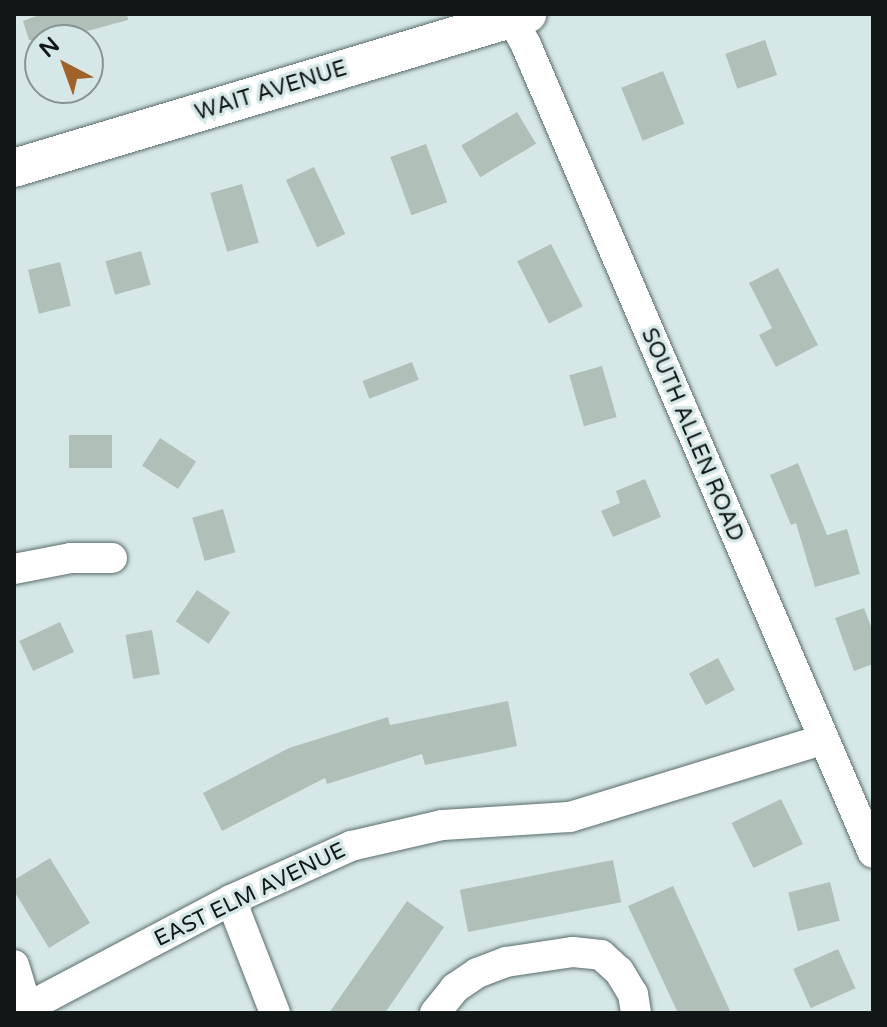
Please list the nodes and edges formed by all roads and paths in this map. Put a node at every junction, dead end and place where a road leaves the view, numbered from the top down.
1 (516, 15) edge
2 (14, 168) edge
3 (112, 558) dead end
4 (14, 569) edge
5 (822, 740) junction
6 (873, 853) edge
7 (231, 900) junction
8 (14, 965) edge
9 (22, 1011) edge
10 (275, 1013) edge
11 (435, 1013) edge
12 (636, 1013) edge

1 - 2 main road, WAIT AVENUE
1 - 5 street, SOUTH ALLEN ROAD
3 - 4 street
5 - 6 street, SOUTH ALLEN ROAD
5 - 7 street, EAST ELM AVENUE
7 - 9 street, EAST ELM AVENUE
7 - 10 street
8 - 9 street
11 - 12 street

